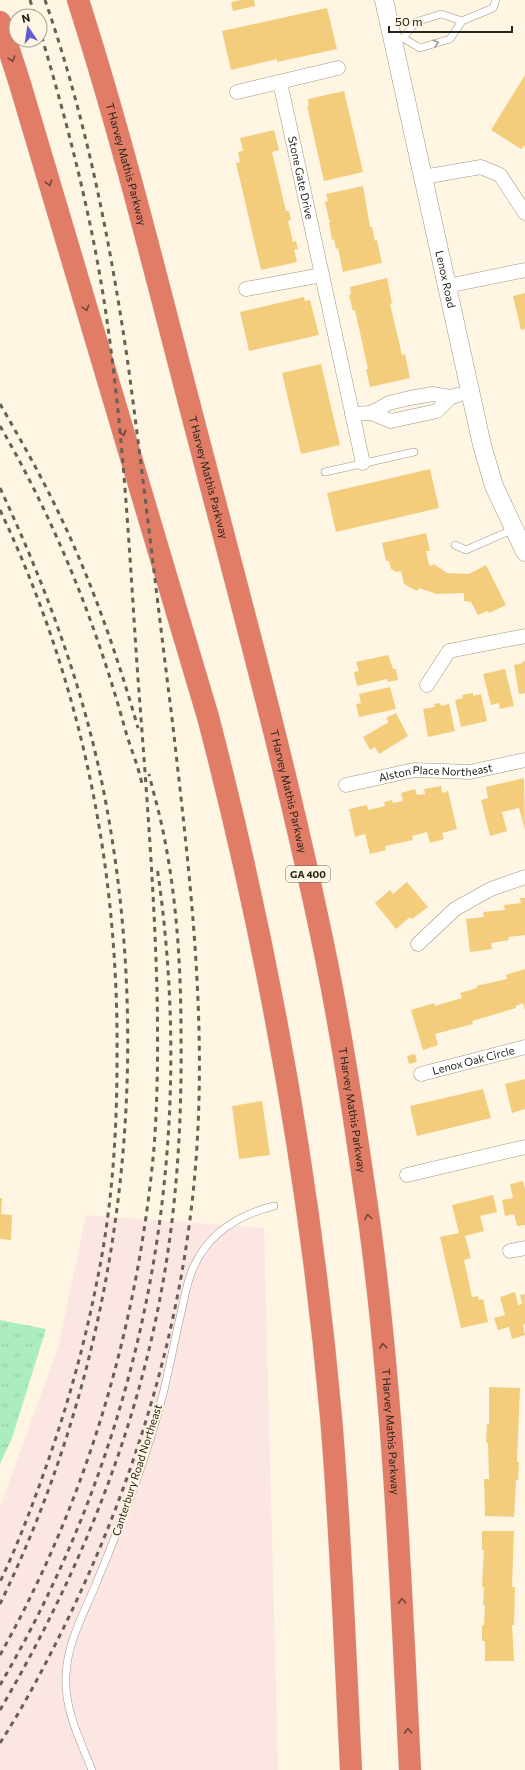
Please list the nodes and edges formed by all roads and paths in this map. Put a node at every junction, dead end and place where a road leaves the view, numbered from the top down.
1 (78, 0) edge
2 (384, 0) edge
3 (496, 0) edge
4 (462, 21) junction
5 (0, 22) edge
6 (398, 39) junction
7 (338, 68) dead end
8 (280, 82) junction
9 (237, 92) dead end
10 (423, 177) junction
11 (525, 213) edge
12 (525, 270) edge
13 (322, 275) junction
14 (447, 286) junction
15 (246, 290) dead end
16 (470, 392) junction
17 (352, 414) junction
18 (414, 452) dead end
19 (363, 464) junction
20 (325, 472) dead end
21 (514, 529) junction
22 (455, 545) dead end
23 (525, 552) edge
24 (525, 636) edge
25 (427, 685) dead end
26 (525, 760) edge
27 (346, 785) dead end
28 (525, 877) edge
29 (418, 944) dead end
30 (525, 1047) edge
31 (422, 1074) dead end
32 (525, 1147) edge
33 (407, 1175) dead end
34 (274, 1206) dead end
35 (525, 1248) edge
36 (510, 1251) dead end
37 (92, 1770) edge
38 (351, 1770) edge
39 (410, 1770) edge

39 -> 1 highway, T Harvey Mathis Parkway / GA 400
2 - 6 street, Lenox Road
3 - 4 lane
4 - 6 lane
6 -> 4 lane
5 -> 38 highway
6 - 10 street, Lenox Road
7 - 8 street
8 - 9 street
8 - 13 street, Stone Gate Drive
10 - 11 street
10 - 14 street, Lenox Road
12 - 14 street
13 - 15 street
13 - 17 street, Stone Gate Drive
14 - 16 street, Lenox Road
16 - 17 street
16 - 21 street, Lenox Road
17 - 19 street, Stone Gate Drive
18 - 19 lane
19 - 20 lane
21 - 22 lane
21 - 23 street, Lenox Road
24 - 25 street
26 - 27 street, Alston Place Northeast
28 - 29 street
30 - 31 street, Lenox Oak Circle
32 - 33 street
34 - 37 lane, Canterbury Road Northeast
35 - 36 street

